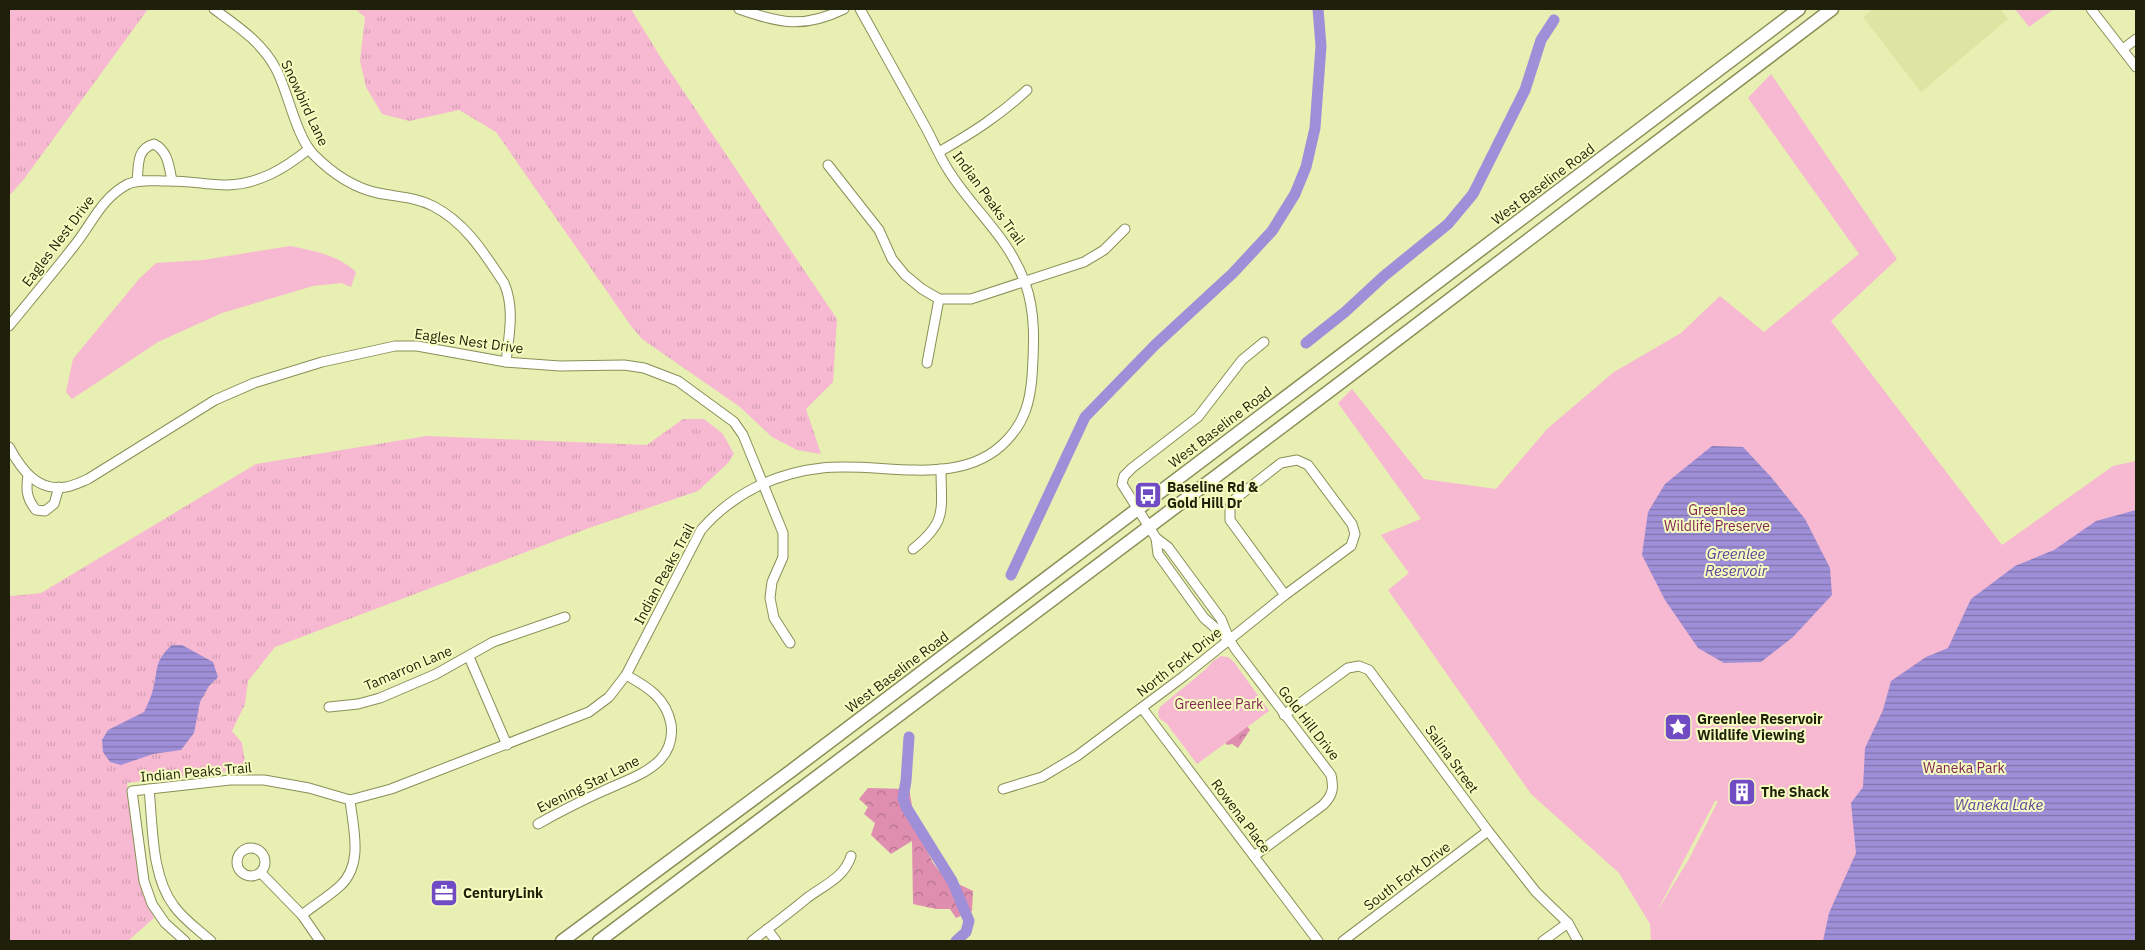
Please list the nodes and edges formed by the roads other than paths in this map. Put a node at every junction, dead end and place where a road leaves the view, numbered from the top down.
1 (214, 9) edge
2 (739, 9) edge
3 (844, 9) edge
4 (860, 9) edge
5 (1799, 9) edge
6 (1832, 9) edge
7 (2091, 9) edge
8 (2136, 39) edge
9 (2123, 49) junction
10 (2136, 67) edge
11 (1027, 90) dead end
12 (309, 149) junction
13 (939, 152) junction
14 (828, 165) dead end
15 (172, 180) junction
16 (136, 181) junction
17 (1555, 194) junction
18 (1568, 210) junction
19 (1125, 229) dead end
20 (1025, 282) junction
21 (939, 298) junction
22 (9, 326) edge
23 (1264, 342) dead end
24 (506, 362) junction
25 (926, 363) dead end
26 (9, 447) edge
27 (941, 469) junction
28 (28, 475) junction
29 (762, 482) junction
30 (59, 487) junction
31 (1136, 509) junction
32 (1148, 527) junction
33 (913, 548) dead end
34 (1285, 595) junction
35 (565, 616) dead end
36 (1230, 640) junction
37 (790, 643) dead end
38 (469, 657) junction
39 (626, 675) junction
40 (329, 707) dead end
41 (1142, 708) junction
42 (1284, 715) junction
43 (507, 745) junction
44 (149, 789) junction
45 (1003, 789) dead end
46 (350, 800) junction
47 (538, 824) dead end
48 (1488, 832) junction
49 (851, 856) dead end
50 (1254, 856) junction
51 (261, 873) dead end
52 (302, 915) junction
53 (1568, 923) junction
54 (767, 930) junction
55 (185, 941) edge
56 (211, 941) edge
57 (320, 941) edge
58 (562, 941) edge
59 (599, 941) edge
60 (752, 941) edge
61 (776, 941) edge
62 (1318, 941) edge
63 (1343, 941) edge
64 (1543, 941) edge
65 (1578, 941) edge

1 - 12 street, Snowbird Lane
2 - 3 street
4 - 13 street, Indian Peaks Trail
5 - 17 main road, West Baseline Road
6 - 18 main road
7 - 9 street
8 - 9 street
9 - 10 street
11 - 13 street
12 - 15 street, Eagles Nest Drive
12 - 24 street, Snowbird Lane
13 - 20 street, Indian Peaks Trail
14 - 21 street
15 - 16 street, Eagles Nest Drive
15 - 16 street
16 - 22 street, Eagles Nest Drive
17 - 18 main road
17 - 31 main road, West Baseline Road
18 - 32 main road
19 - 20 street
20 - 21 street
20 - 27 street, Indian Peaks Trail
21 - 25 street
23 - 31 street, Gold Hill Drive
24 - 29 street, Eagles Nest Drive
24 - 30 street, Eagles Nest Drive
26 - 28 street, Eagles Nest Drive
27 - 29 street, Indian Peaks Trail
27 - 33 street
28 - 30 street, Eagles Nest Drive
28 - 30 street
29 - 37 street, Eagles Nest Drive
29 - 39 street, Indian Peaks Trail
31 - 32 street, Gold Hill Drive
31 - 58 main road, West Baseline Road
32 - 36 street, Gold Hill Drive
32 - 59 main road
34 - 34 street, North Fork Drive
34 - 36 street, North Fork Drive
35 - 38 street, Tamarron Lane
36 - 41 street, North Fork Drive
36 - 42 street, Gold Hill Drive
38 - 40 street, Tamarron Lane
38 - 43 street, Tamarron Lane
39 - 43 street, Indian Peaks Trail
39 - 47 street, Evening Star Lane
41 - 45 street, North Fork Drive
41 - 50 street, Rowena Place
42 - 48 street, Salina Street
42 - 50 street, Gold Hill Drive
43 - 46 street, Indian Peaks Trail
44 - 46 street, Indian Peaks Trail
44 - 55 street, Indian Peaks Trail
44 - 56 street
46 - 52 street
48 - 53 street, Salina Street
48 - 63 street, South Fork Drive
49 - 54 street
50 - 62 street, Rowena Place
51 - 52 street
52 - 57 street
53 - 64 street
53 - 65 street, Salina Street
54 - 60 street
54 - 61 street

